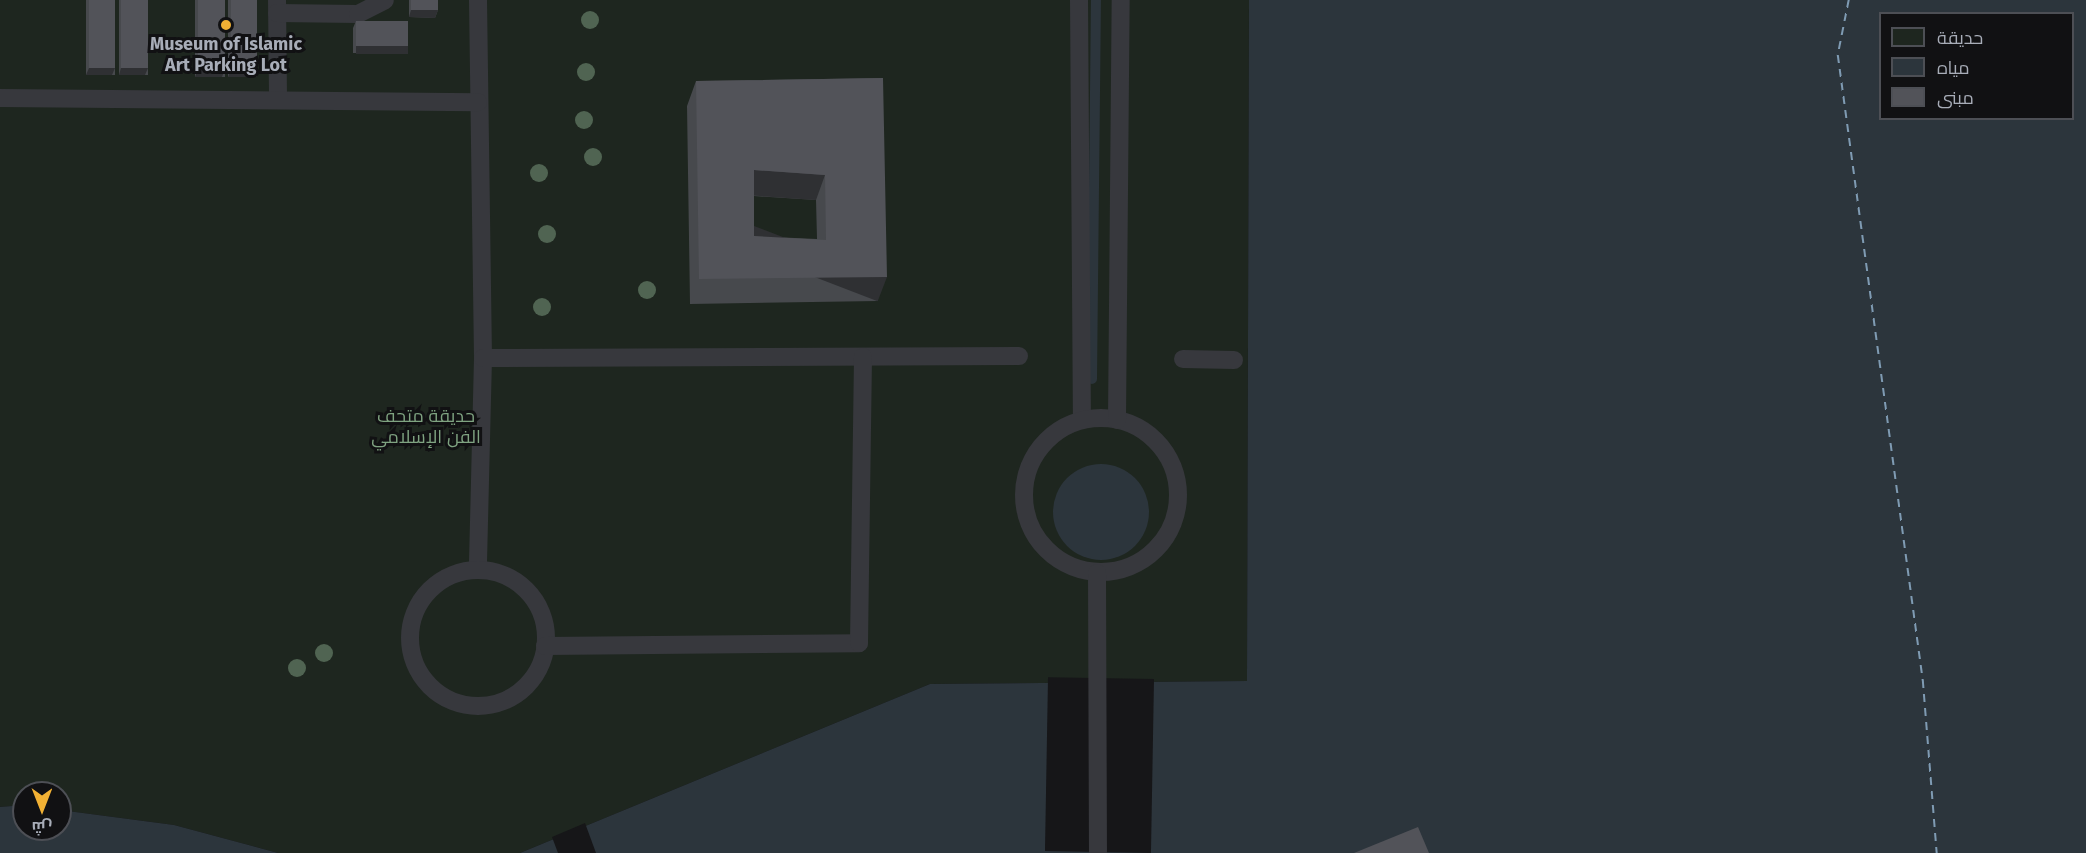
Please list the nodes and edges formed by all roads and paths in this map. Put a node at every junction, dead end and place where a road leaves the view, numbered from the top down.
1 (385, 0) edge
2 (478, 0) edge
3 (1079, 0) edge
4 (1121, 0) edge
5 (277, 6) edge
6 (0, 98) edge
7 (278, 100) junction
8 (478, 102) junction
9 (1018, 356) dead end
10 (863, 357) junction
11 (483, 358) junction
12 (1183, 359) dead end
13 (1234, 360) dead end
14 (1082, 420) junction
15 (1118, 420) junction
16 (478, 570) junction
17 (1097, 573) junction
18 (545, 646) junction
19 (1098, 853) edge

1 - 5 lane
2 - 8 lane
3 - 14 lane
4 - 15 lane
5 - 7 lane
6 - 7 lane
7 - 8 lane
8 - 11 lane
9 - 10 lane
10 - 11 lane
10 - 18 lane
11 - 16 lane
12 - 13 lane
14 - 15 lane
14 - 17 lane
15 - 17 lane
16 - 18 lane
16 - 18 lane
17 - 19 lane

